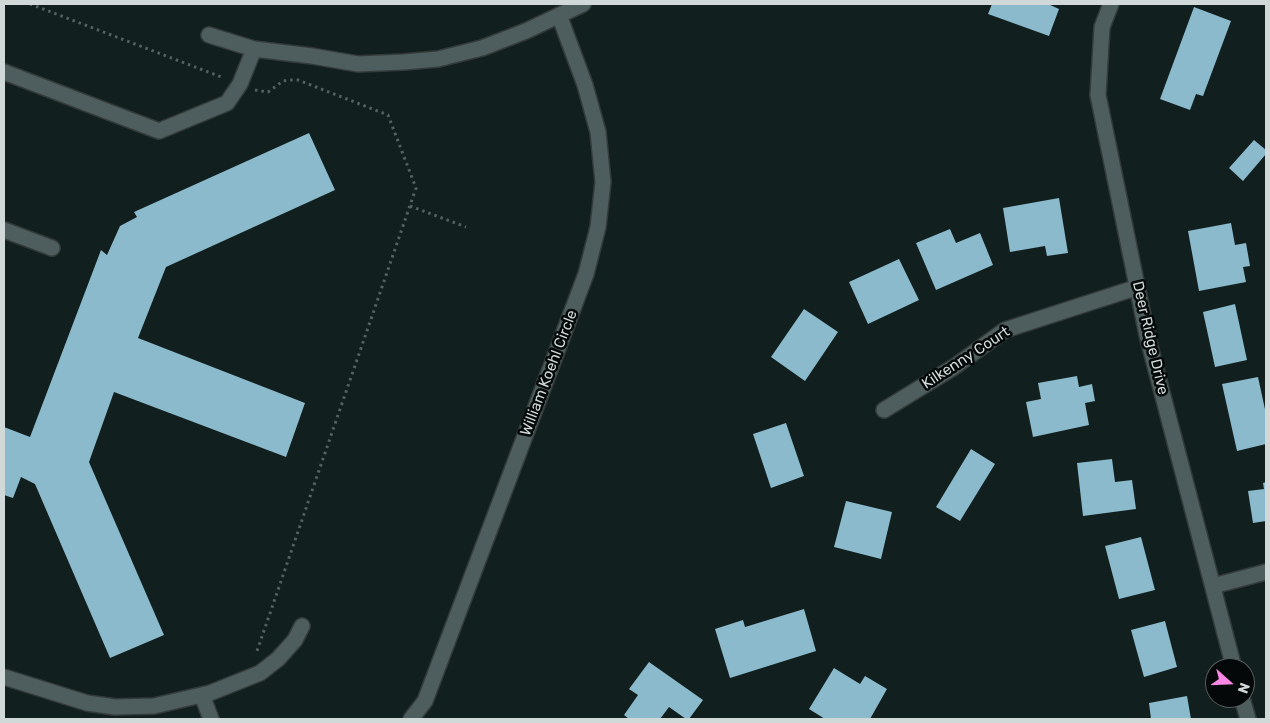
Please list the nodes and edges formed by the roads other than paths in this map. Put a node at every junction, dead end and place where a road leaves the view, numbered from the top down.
1 (583, 4) edge
2 (1111, 4) edge
3 (559, 15) junction
4 (209, 35) dead end
5 (254, 49) junction
6 (4, 72) edge
7 (4, 230) edge
8 (52, 248) dead end
9 (1138, 287) junction
10 (884, 410) dead end
11 (1266, 572) edge
12 (1213, 586) junction
13 (302, 626) dead end
14 (1231, 658) edge
15 (4, 677) edge
16 (202, 695) junction
17 (211, 719) edge
18 (411, 719) edge

1 - 3 street
2 - 9 street, Deer Ridge Drive
3 - 5 street
3 - 18 street, William Koehl Circle
4 - 5 street
5 - 6 street
7 - 8 street
9 - 10 street, Kilkenny Court
9 - 12 street, Deer Ridge Drive
11 - 12 street
12 - 14 street, Deer Ridge Drive
13 - 16 street
15 - 16 street
16 - 17 street

